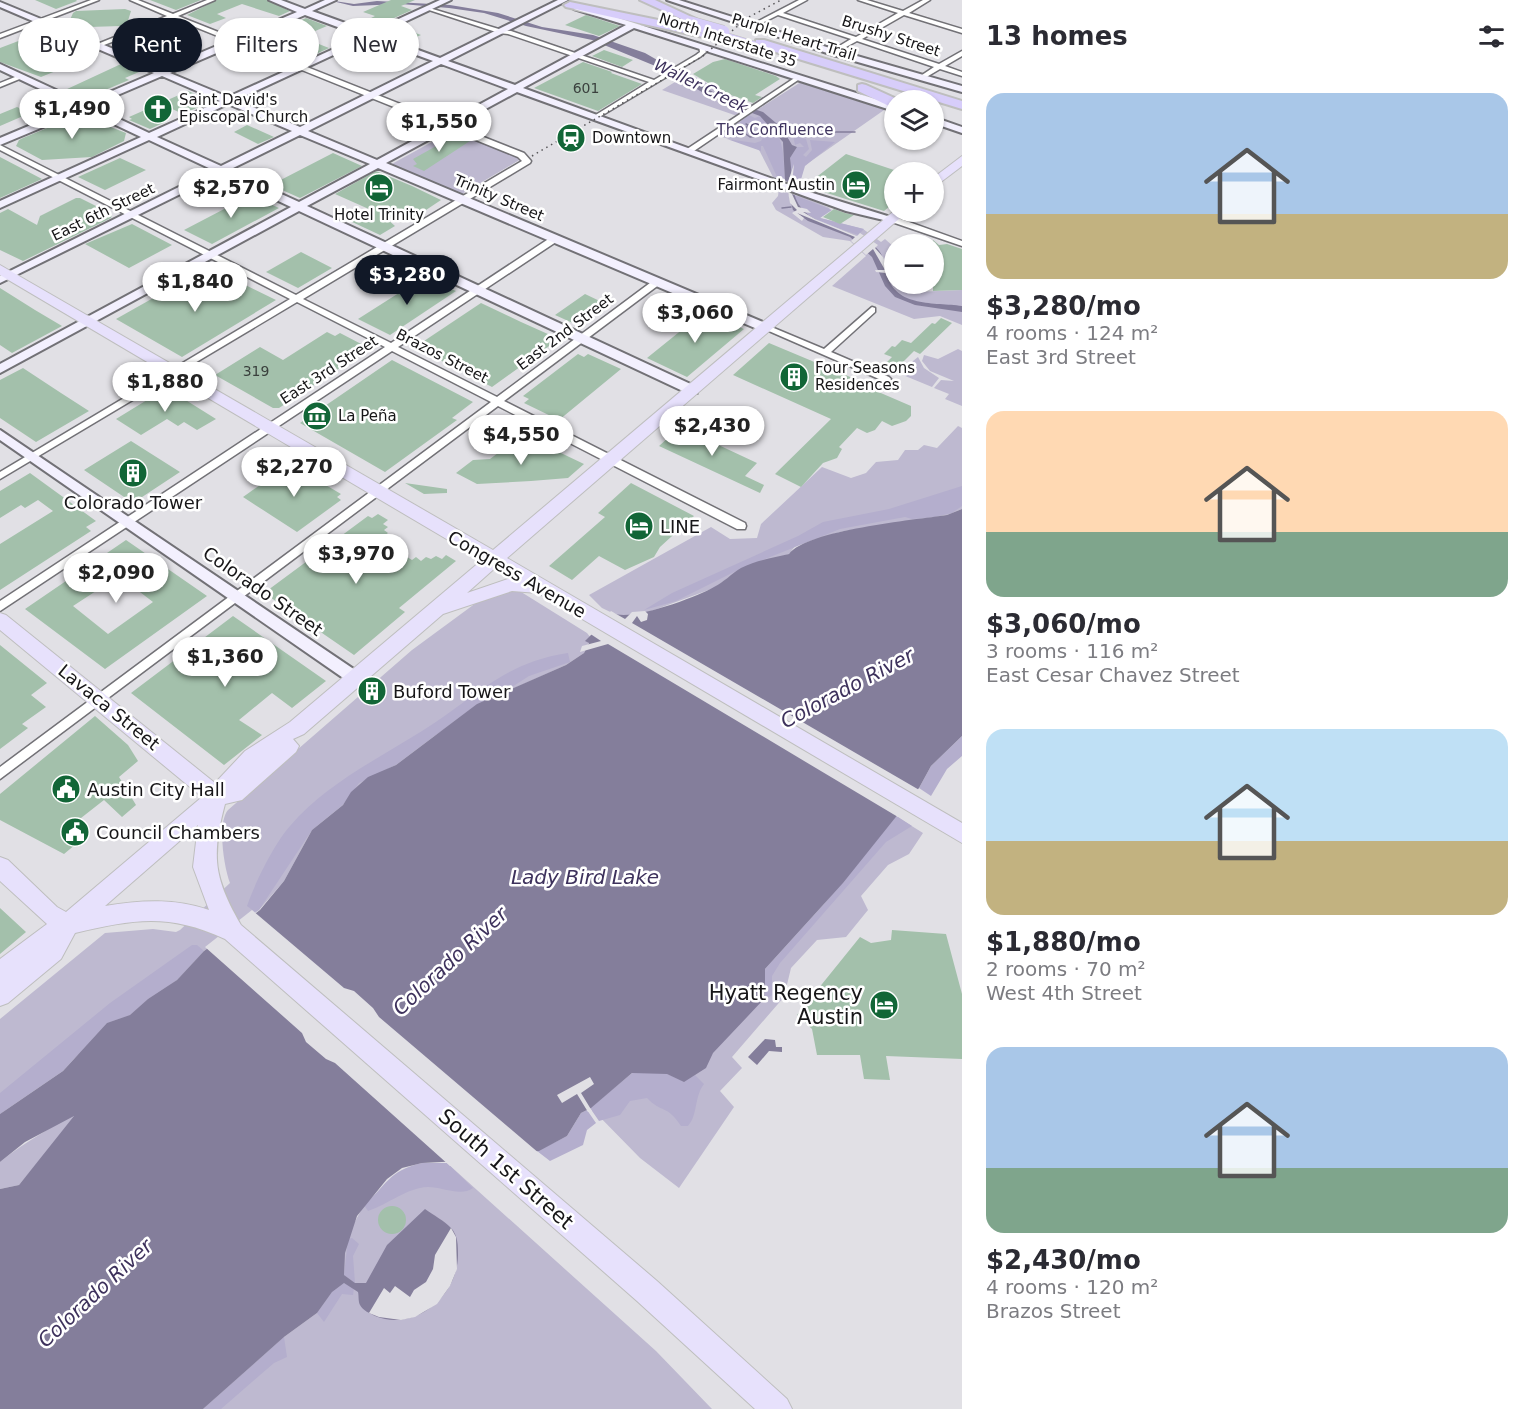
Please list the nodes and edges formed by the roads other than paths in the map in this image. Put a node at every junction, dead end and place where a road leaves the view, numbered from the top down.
1 (96, 0) edge
2 (133, 0) edge
3 (212, 0) edge
4 (273, 0) edge
5 (446, 0) edge
6 (599, 0) edge
7 (804, 0) edge
8 (861, 0) edge
9 (927, 0) edge
10 (329, 1) edge
11 (678, 1) edge
12 (562, 2) edge
13 (642, 3) edge
14 (0, 4) edge
15 (429, 10) junction
16 (305, 11) junction
17 (710, 11) junction
18 (777, 13) junction
19 (903, 13) junction
20 (173, 16) junction
21 (32, 18) edge
22 (47, 18) edge
23 (289, 18) edge
24 (410, 18) edge
25 (331, 21) edge
26 (633, 25) junction
27 (754, 25) junction
28 (691, 26) junction
29 (18, 29) edge
30 (962, 31) edge
31 (214, 32) edge
32 (501, 32) junction
33 (663, 35) junction
34 (0, 36) edge
35 (787, 37) junction
36 (856, 39) junction
37 (100, 45) edge
38 (757, 46) junction
39 (100, 47) edge
40 (702, 47) junction
41 (214, 50) edge
42 (833, 52) junction
43 (419, 53) edge
44 (962, 53) edge
45 (577, 56) junction
46 (441, 61) junction
47 (747, 62) junction
48 (940, 66) junction
49 (0, 67) edge
50 (289, 72) edge
51 (317, 72) edge
52 (160, 73) junction
53 (830, 74) junction
54 (962, 74) edge
55 (20, 77) junction
56 (798, 78) junction
57 (921, 78) junction
58 (654, 82) junction
59 (0, 85) edge
60 (516, 89) junction
61 (962, 89) edge
62 (894, 90) edge
63 (884, 93) edge
64 (374, 94) junction
65 (884, 98) edge
66 (227, 101) junction
67 (944, 104) edge
68 (884, 105) edge
69 (962, 105) edge
70 (83, 106) junction
71 (944, 109) edge
72 (596, 117) junction
73 (962, 119) edge
74 (944, 124) edge
75 (450, 125) junction
76 (962, 130) edge
77 (299, 131) junction
78 (149, 137) junction
79 (0, 142) edge
80 (0, 147) edge
81 (688, 151) junction
82 (962, 160) edge
83 (379, 163) junction
84 (220, 170) junction
85 (944, 175) edge
86 (60, 178) junction
87 (464, 199) junction
88 (0, 205) edge
89 (299, 207) junction
90 (884, 213) edge
91 (133, 214) junction
92 (889, 222) edge
93 (913, 222) edge
94 (556, 238) junction
95 (962, 244) edge
96 (384, 247) junction
97 (212, 254) junction
98 (3, 275) edge
99 (657, 282) junction
100 (478, 290) junction
101 (298, 298) junction
102 (872, 310) dead end
103 (88, 321) junction
104 (765, 328) junction
105 (581, 338) junction
106 (392, 347) junction
107 (825, 353) junction
108 (0, 369) edge
109 (174, 372) junction
110 (886, 379) dead end
111 (693, 390) junction
112 (498, 401) junction
113 (269, 428) junction
114 (0, 434) edge
115 (33, 456) junction
116 (612, 459) junction
117 (0, 476) edge
118 (376, 492) junction
119 (128, 522) junction
120 (741, 526) dead end
121 (494, 561) junction
122 (551, 593) junction
123 (237, 597) junction
124 (0, 607) edge
125 (432, 614) junction
126 (0, 620) edge
127 (355, 678) junction
128 (99, 699) junction
129 (0, 774) edge
130 (217, 796) junction
131 (962, 834) edge
132 (0, 867) edge
133 (68, 924) junction
134 (233, 932) junction
135 (0, 973) edge
136 (0, 995) edge
137 (777, 1409) edge

1 - 22 street
2 - 20 street
3 - 20 street
4 - 16 main road
5 - 15 main road
6 - 28 highway
7 - 18 street
8 - 19 street
9 - 19 street
10 - 16 main road
11 - 17 main road, North Interstate 35
12 - 26 main road, North Interstate 35
12 - 28 highway
12 - 32 main road, East 6th Street
13 - 28 highway
14 - 21 main road, Trinity Street
15 - 24 main road
15 - 32 street
16 - 23 main road
16 - 25 main road
17 - 27 main road, North Interstate 35
17 - 33 main road
18 - 27 street
18 - 36 street, Brushy Street
19 - 30 street
19 - 36 street
20 - 31 street
20 - 37 street
26 - 33 main road, North Interstate 35
26 - 45 main road
27 - 35 main road, North Interstate 35
28 - 38 highway, Purple Heart Trail, bridge
29 - 34 street
32 - 45 street
32 - 46 main road, East 6th Street
33 - 40 main road, North Interstate 35
35 - 42 main road, North Interstate 35
35 - 47 main road
36 - 42 street
36 - 48 street, Brushy Street
38 - 53 highway, Purple Heart Trail
38 - 61 highway
38 - 62 highway, Purple Heart Trail
39 - 52 main road, Trinity Street
40 - 47 main road, North Interstate 35
40 - 58 street
41 - 52 main road
42 - 57 main road, North Interstate 35
43 - 46 main road
44 - 48 street
45 - 58 street
45 - 60 main road
46 - 60 main road
46 - 64 main road, East 6th Street
47 - 56 main road, North Interstate 35
48 - 54 street, Brushy Street
48 - 57 street
49 - 55 main road
50 - 66 main road
51 - 64 street
52 - 66 main road, Trinity Street
52 - 70 main road
53 - 63 highway, Purple Heart Trail
53 - 65 highway
55 - 59 street
55 - 70 main road
56 - 68 main road, North Interstate 35
56 - 81 street
57 - 61 main road, North Interstate 35
58 - 72 street
60 - 72 main road
60 - 75 main road
64 - 75 street
64 - 77 main road, East 6th Street
66 - 77 main road, Trinity Street
66 - 78 main road
67 - 69 highway, Purple Heart Trail
70 - 78 main road
70 - 79 main road
71 - 73 highway, Purple Heart Trail
72 - 81 main road
74 - 76 main road
75 - 83 main road
75 - 87 street
77 - 83 main road, Trinity Street
77 - 84 main road, East 6th Street
78 - 84 main road
78 - 86 main road
80 - 86 street, Brazos Street
81 - 90 main road
82 - 85 main road
83 - 87 main road, Trinity Street
83 - 89 main road
84 - 89 main road
84 - 91 main road, East 6th Street
86 - 88 main road
86 - 91 street, Brazos Street
87 - 94 main road, Trinity Street
87 - 96 street
89 - 96 main road
89 - 97 main road
91 - 97 street, Brazos Street
91 - 98 main road, East 6th Street
92 - 104 main road
93 - 95 street
94 - 99 main road, Trinity Street
94 - 100 street, East 3rd Street
96 - 100 main road
96 - 101 street
97 - 101 street, Brazos Street
97 - 103 main road
98 - 103 main road, Congress Avenue
99 - 104 main road, Trinity Street
99 - 105 street, East 2nd Street
100 - 105 main road
100 - 106 street, East 3rd Street
101 - 106 street, Brazos Street
101 - 109 street
102 - 107 street
103 - 108 main road
103 - 109 main road, Congress Avenue
104 - 107 street, Trinity Street
104 - 111 main road
105 - 111 main road
105 - 112 street, East 2nd Street
106 - 112 street, Brazos Street
106 - 113 street, East 3rd Street
107 - 110 street, Trinity Street
109 - 113 main road, Congress Avenue
109 - 115 street
111 - 116 main road
112 - 116 street, Brazos Street
112 - 118 street, East 2nd Street
113 - 118 main road, Congress Avenue
113 - 119 street, East 3rd Street
114 - 115 main road, Colorado Street
115 - 117 street
115 - 119 main road, Colorado Street
116 - 120 street, Brazos Street
116 - 121 main road
118 - 121 main road, Congress Avenue
118 - 123 street, East 2nd Street
119 - 123 main road, Colorado Street
119 - 124 street, East 3rd Street
121 - 122 main road, Congress Avenue
121 - 125 main road
122 - 125 main road
122 - 131 main road, Congress Avenue
123 - 127 main road, Colorado Street
123 - 128 street, East 2nd Street
125 - 127 main road
126 - 128 main road, Lavaca Street
127 - 130 main road
128 - 129 street, East 2nd Street
128 - 130 main road, Lavaca Street
130 - 133 main road
130 - 134 main road, South 1st Street
132 - 133 main road
133 - 134 main road, South 1st Street
133 - 135 main road
133 - 136 main road
134 - 137 main road, South 1st Street

